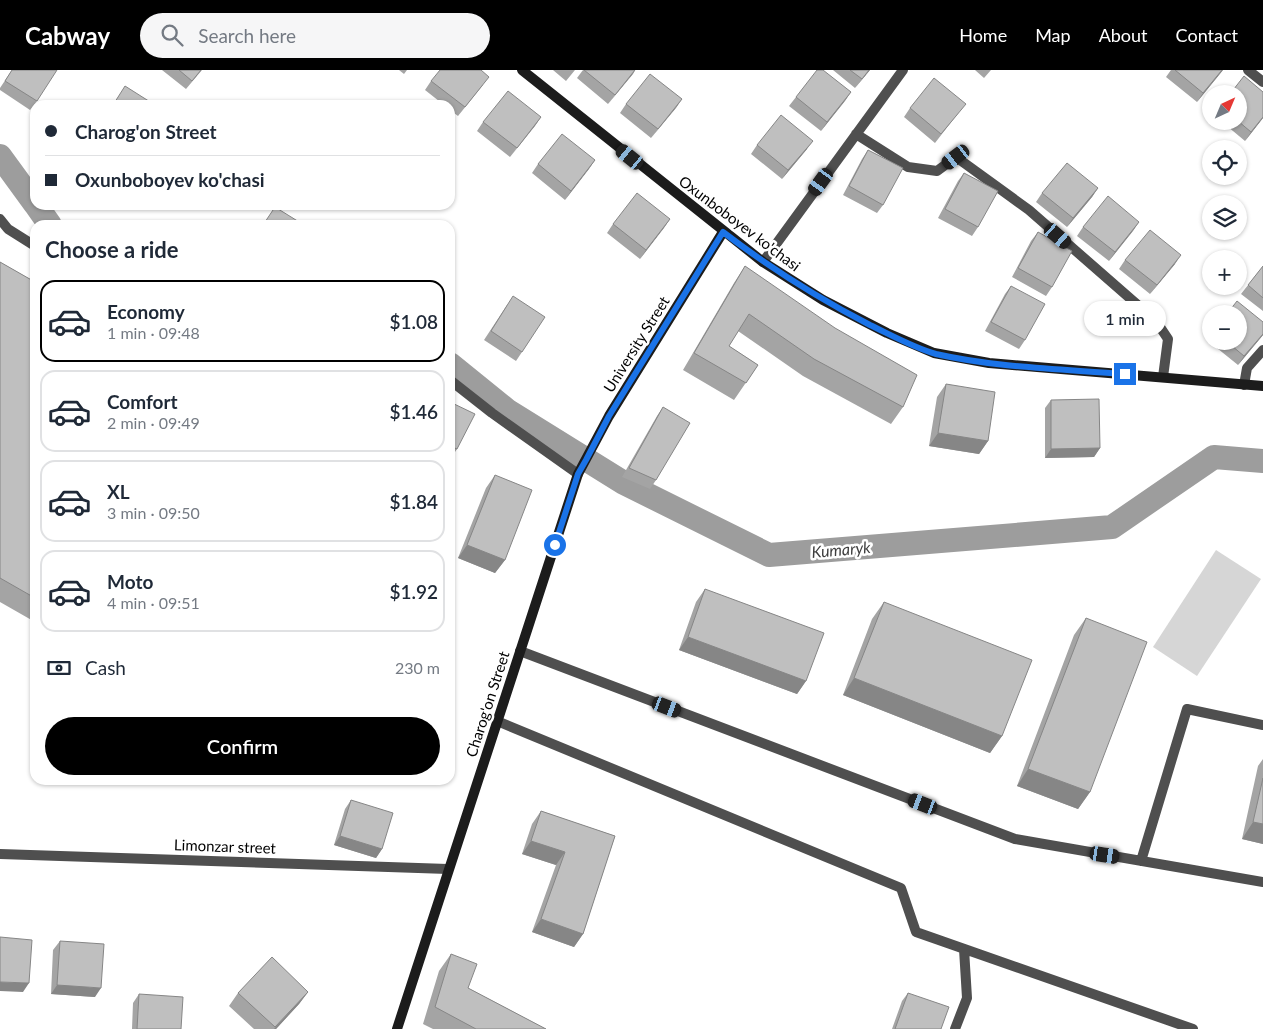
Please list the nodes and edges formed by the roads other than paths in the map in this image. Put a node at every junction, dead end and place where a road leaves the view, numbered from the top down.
1 (522, 70) edge
2 (903, 70) edge
3 (1248, 70) edge
4 (1263, 82) edge
5 (856, 134) junction
6 (0, 219) edge
7 (723, 232) junction
8 (30, 243) edge
9 (763, 262) junction
10 (1263, 350) edge
11 (1164, 377) junction
12 (455, 384) edge
13 (1244, 385) junction
14 (1263, 386) edge
15 (578, 474) junction
16 (520, 651) junction
17 (497, 721) junction
18 (1263, 726) edge
19 (0, 854) edge
20 (1141, 861) junction
21 (448, 869) junction
22 (1263, 882) edge
23 (964, 949) junction
24 (397, 1029) edge
25 (955, 1029) edge
26 (1192, 1029) edge

1 - 7 main road, Oxunboboyev ko'chasi
2 - 5 street
3 - 4 street
5 - 9 street
5 - 11 street
6 - 8 street
7 - 9 main road, Oxunboboyev ko'chasi
7 - 15 main road, University Street
9 - 11 main road, Oxunboboyev ko'chasi
10 - 13 street
11 - 13 main road, Oxunboboyev ko'chasi
12 - 15 street
13 - 14 main road, Oxunboboyev ko'chasi
15 - 16 main road, Charog'on Street
16 - 17 main road, Charog'on Street
16 - 20 street
17 - 21 main road, Charog'on Street
17 - 23 street
18 - 20 street
19 - 21 street, Limonzar street
20 - 22 street
21 - 24 main road, Charog'on Street
23 - 25 street
23 - 26 street

